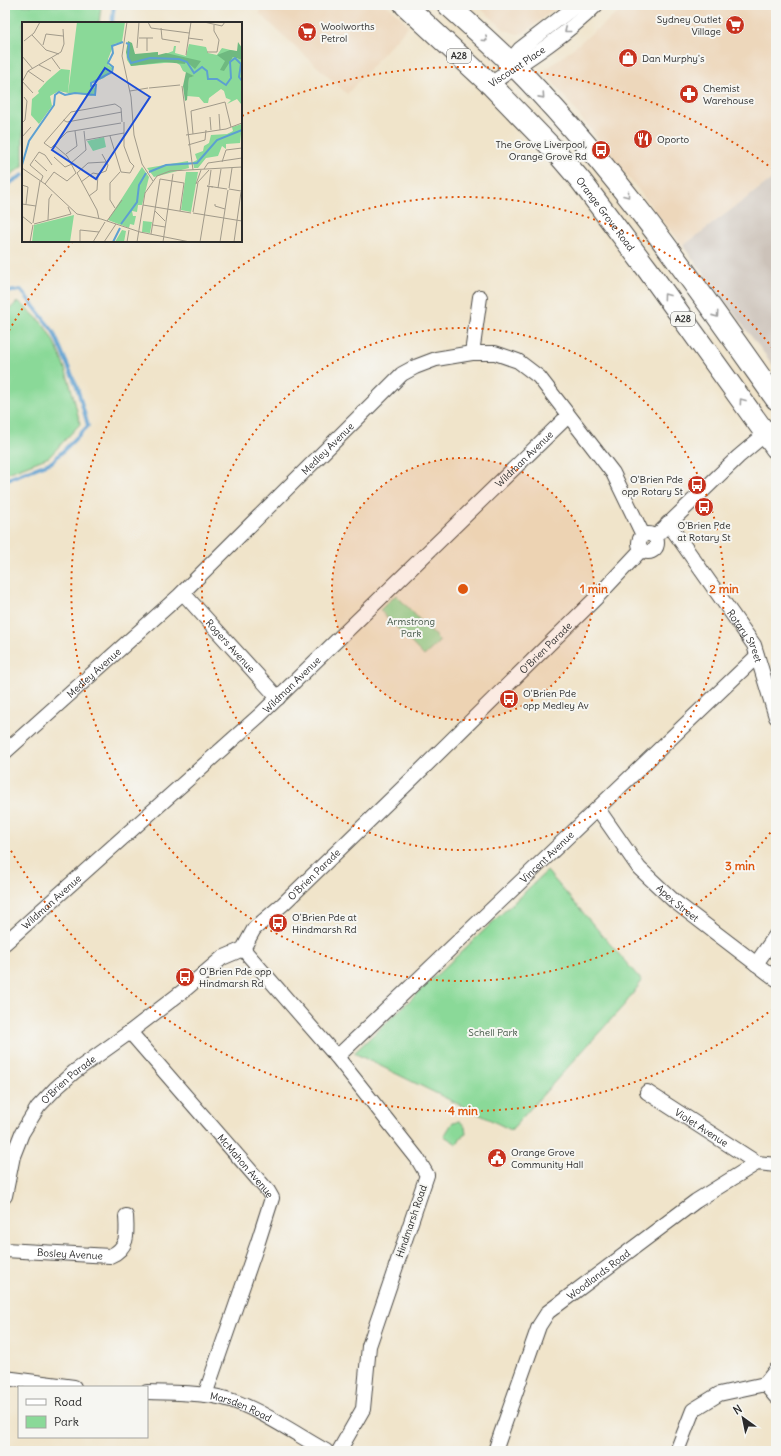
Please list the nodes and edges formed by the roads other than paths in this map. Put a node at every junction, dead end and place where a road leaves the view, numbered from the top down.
1 (405, 5) edge
2 (448, 5) edge
3 (577, 5) edge
4 (596, 5) edge
5 (513, 65) junction
6 (490, 84) junction
7 (480, 297) dead end
8 (472, 354) junction
9 (776, 399) edge
10 (568, 416) junction
11 (772, 435) edge
12 (668, 523) junction
13 (649, 536) junction
14 (183, 593) junction
15 (757, 656) junction
16 (278, 698) junction
17 (776, 717) edge
18 (5, 752) edge
19 (598, 808) junction
20 (776, 935) edge
21 (5, 943) edge
22 (243, 949) junction
23 (756, 964) junction
24 (776, 979) edge
25 (130, 1032) junction
26 (337, 1057) junction
27 (647, 1092) dead end
28 (757, 1163) junction
29 (776, 1165) edge
30 (5, 1196) edge
31 (126, 1216) dead end
32 (5, 1250) edge
33 (776, 1370) edge
34 (5, 1378) edge
35 (765, 1384) junction
36 (66, 1386) edge
37 (148, 1392) edge
38 (205, 1395) junction
39 (776, 1397) edge
40 (326, 1451) edge
41 (339, 1451) edge
42 (495, 1451) edge
43 (677, 1451) edge

1 - 6 highway, Orange Grove Road / A28
2 -> 5 highway
3 - 5 street, Viscount Place
4 -> 5 street, Viscount Place
5 - 6 street, Viscount Place
5 -> 9 highway
11 -> 6 highway, Orange Grove Road / A28
7 - 8 street
8 - 10 street, Medley Avenue
8 - 14 street, Medley Avenue
10 - 13 street, Medley Avenue
10 - 16 street, Wildman Avenue
11 - 12 street
12 - 13 street
12 - 15 street, Rotary Street
13 - 22 street, O'Brien Parade
14 - 16 street, Rogers Avenue
14 - 18 street, Medley Avenue
15 - 17 street, Rotary Street
15 - 19 street, Vincent Avenue
16 - 21 street, Wildman Avenue
19 - 23 street, Apex Street
19 - 26 street, Vincent Avenue
20 - 23 street
22 - 25 street, O'Brien Parade
22 - 26 street, Hindmarsh Road
23 - 24 street, Apex Street
25 - 30 street, O'Brien Parade
25 - 38 street, McMahon Avenue
26 - 41 street, Hindmarsh Road
27 - 28 street, Violet Avenue
28 - 29 street
28 - 42 street, Woodlands Road
31 - 32 street, Bosley Avenue
33 - 35 street
34 - 36 street
35 - 39 street
35 - 43 street
37 - 38 street, Marsden Road
38 - 40 street, Marsden Road

